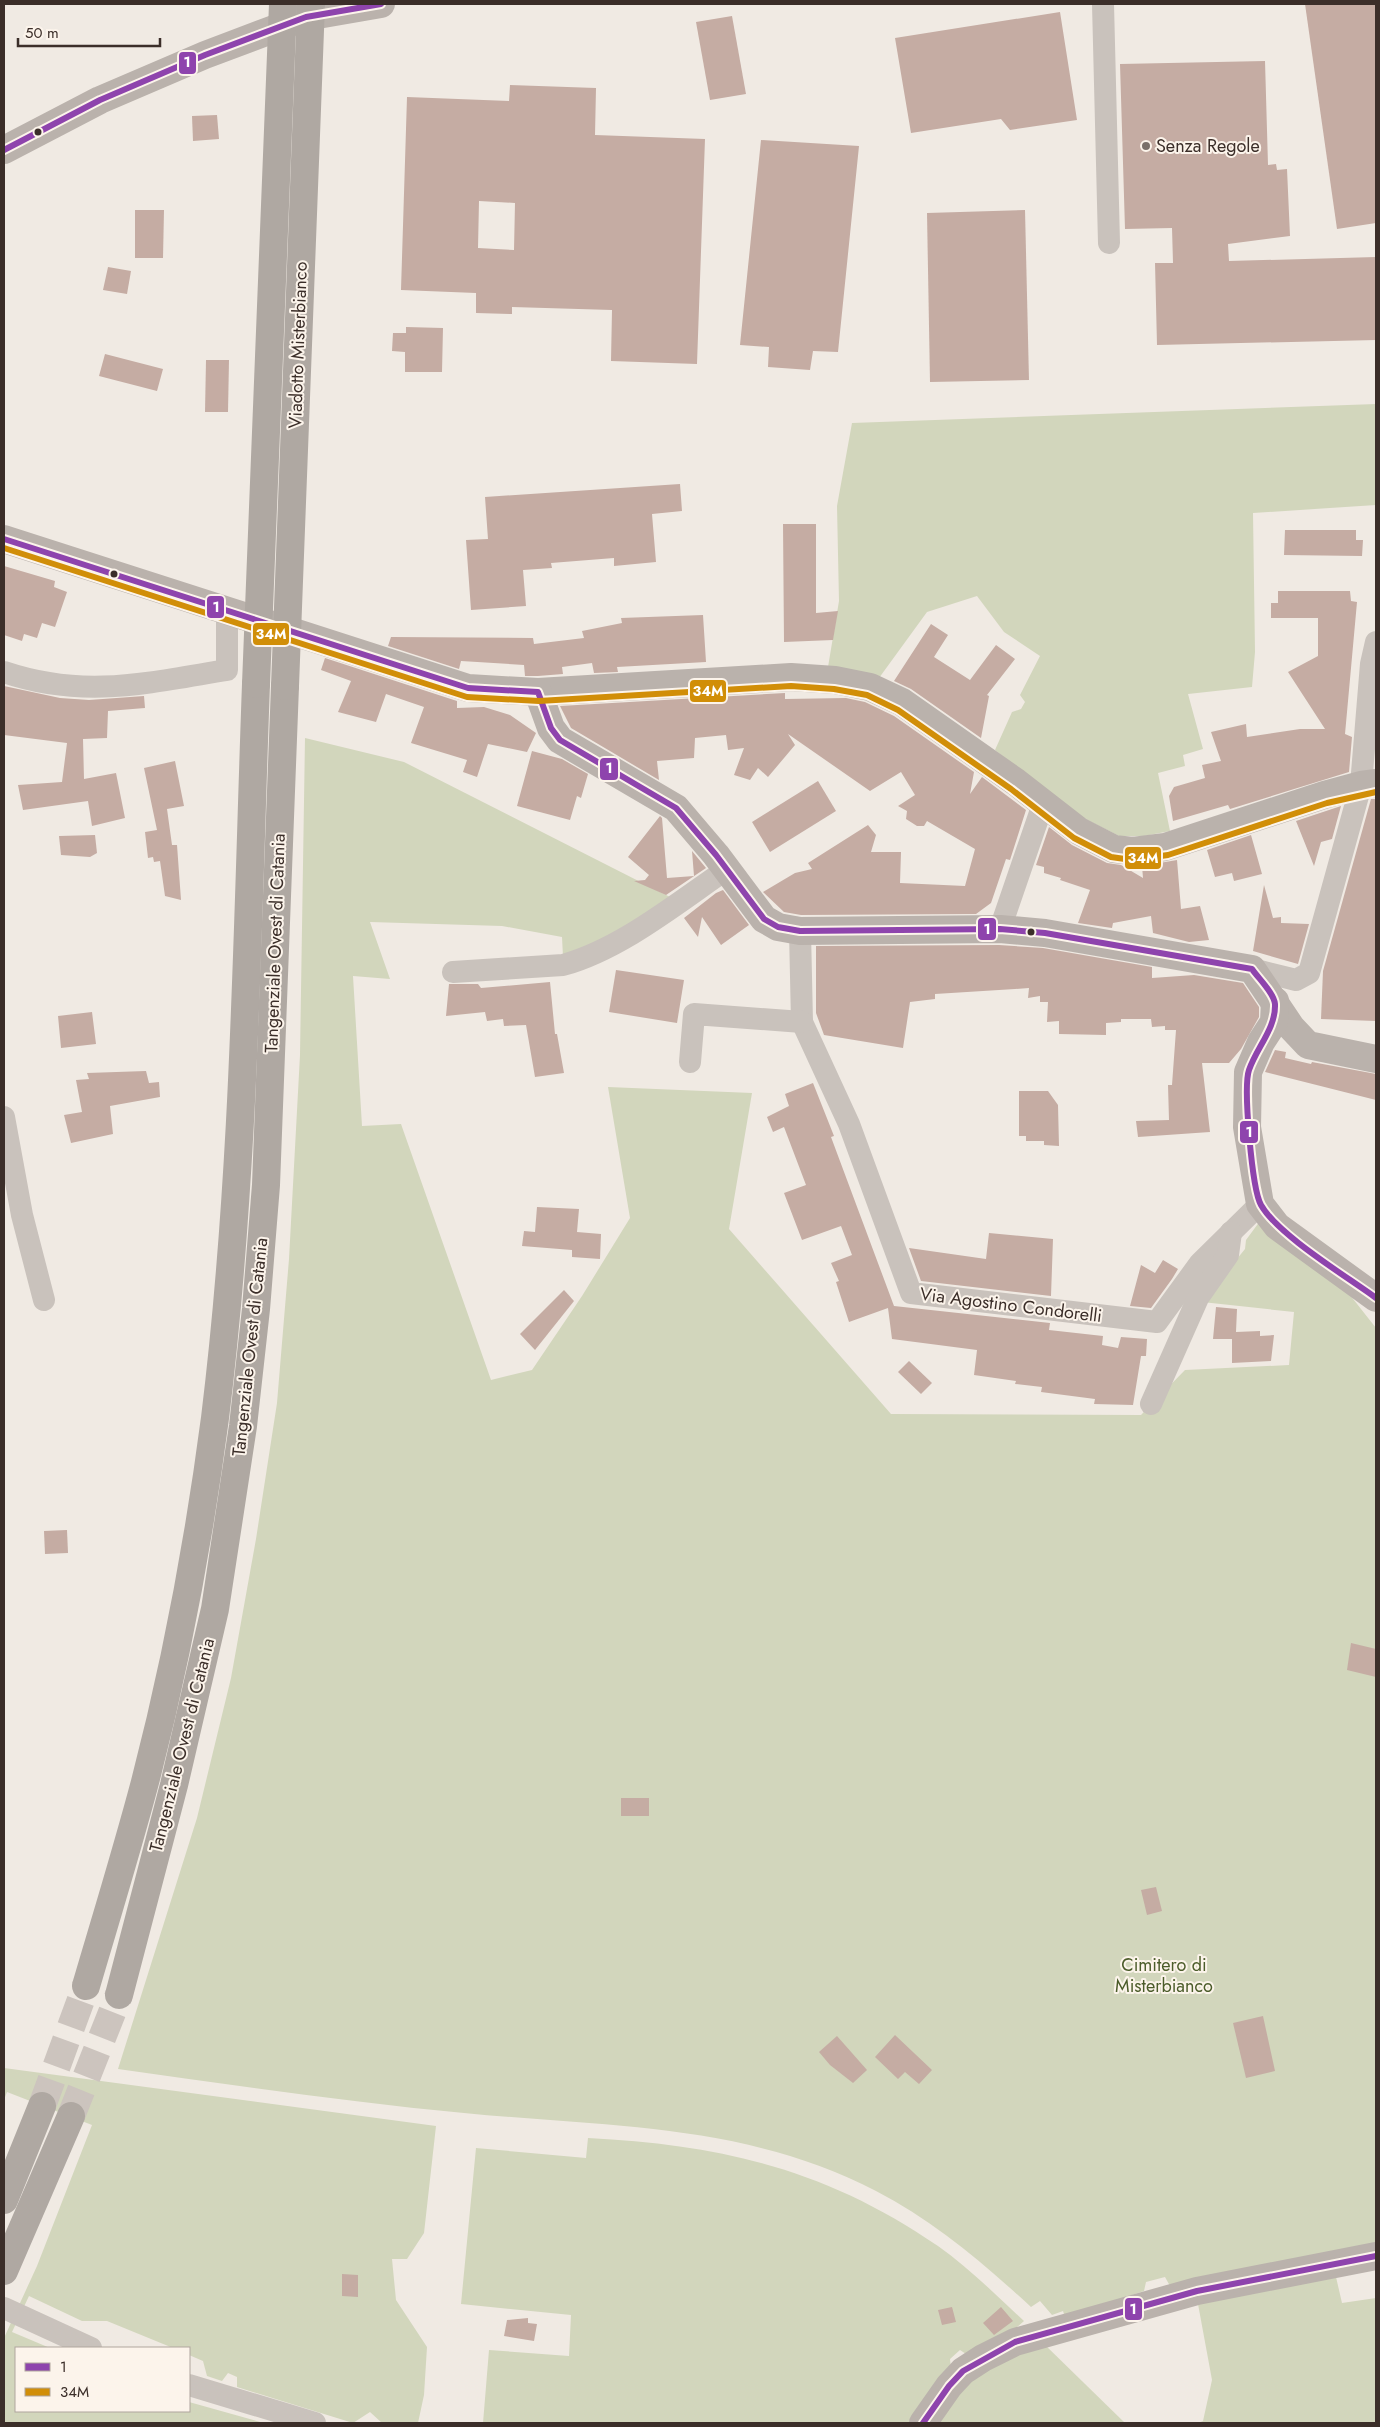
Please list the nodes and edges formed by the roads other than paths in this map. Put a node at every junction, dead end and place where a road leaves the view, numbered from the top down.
1 (283, 4) edge
2 (312, 4) edge
3 (381, 4) edge
4 (1103, 4) edge
5 (4, 150) edge
6 (1109, 243) dead end
7 (4, 539) edge
8 (228, 612) junction
9 (308, 637) junction
10 (1376, 642) edge
11 (227, 670) junction
12 (4, 672) edge
13 (256, 684) joint
14 (285, 686) joint
15 (538, 692) junction
16 (1369, 784) edge
17 (1043, 804) junction
18 (726, 869) junction
19 (1000, 929) junction
20 (800, 931) junction
21 (1252, 969) junction
22 (453, 972) dead end
23 (1275, 1001) junction
24 (802, 1022) junction
25 (1376, 1059) edge
26 (690, 1062) dead end
27 (4, 1117) edge
28 (1260, 1204) junction
29 (1231, 1232) junction
30 (1376, 1298) edge
31 (44, 1300) dead end
32 (1151, 1404) dead end
33 (86, 1986) tunnel mouth
34 (119, 1995) tunnel mouth
35 (42, 2106) tunnel mouth
36 (71, 2116) tunnel mouth
37 (4, 2200) edge
38 (1376, 2256) edge
39 (4, 2271) edge
40 (11, 2311) edge
41 (89, 2347) edge
42 (190, 2385) edge
43 (316, 2423) edge
44 (923, 2423) edge

1 - 13 highway, Viadotto Misterbianco, bridge
2 - 14 highway, Viadotto Misterbianco, bridge
3 - 5 main road
4 - 6 street
7 - 8 main road
8 - 9 main road
8 - 11 street
9 - 11 street
9 - 15 main road
10 - 16 street
11 - 12 street
13 - 33 highway, Tangenziale Ovest di Catania
14 - 34 highway, Tangenziale Ovest di Catania
15 - 17 main road
15 - 18 main road
16 - 17 main road
16 - 21 street
17 - 19 street
18 - 20 main road
18 - 22 street
19 - 20 main road
19 - 21 main road
20 - 24 street, Via Agostino Condorelli
21 - 23 main road
23 - 25 main road
23 - 28 main road
24 - 26 street
24 - 29 street, Via Agostino Condorelli
27 - 31 street
28 - 29 street, Via Agostino Condorelli
28 - 30 main road
29 - 32 street
35 - 37 highway
36 - 39 highway
38 - 44 main road
40 - 41 street
42 - 43 street

